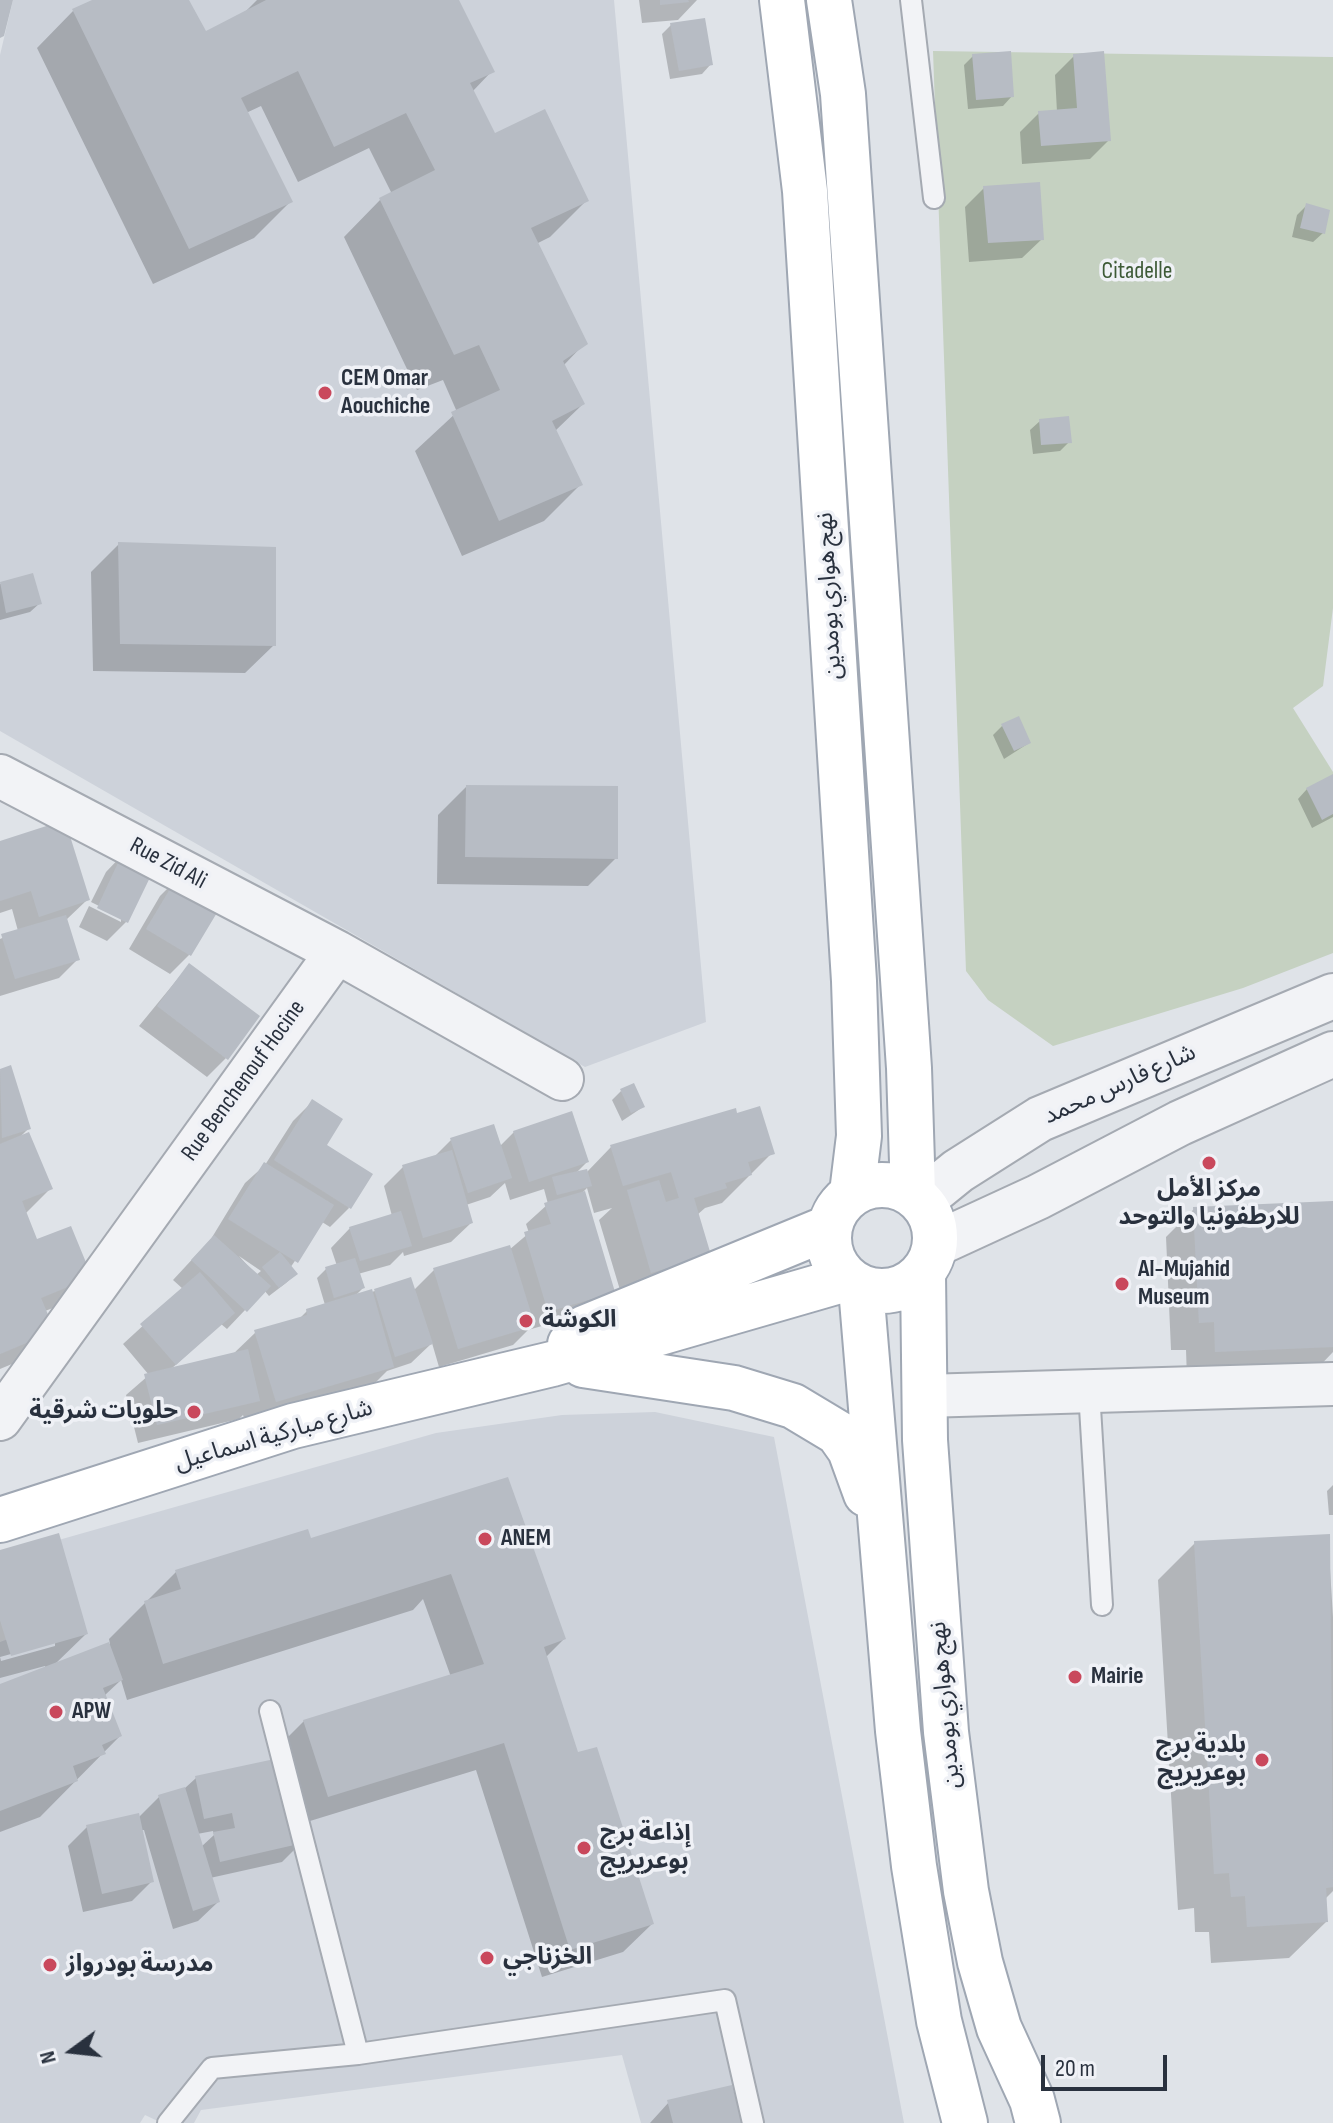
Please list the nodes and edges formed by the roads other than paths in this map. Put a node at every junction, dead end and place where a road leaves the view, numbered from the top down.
1 (782, 0) edge
2 (829, 0) edge
3 (911, 0) edge
4 (934, 198) dead end
5 (0, 776) edge
6 (337, 952) junction
7 (1333, 996) edge
8 (1333, 1054) edge
9 (562, 1079) dead end
10 (917, 1197) junction
11 (841, 1210) junction
12 (930, 1259) junction
13 (854, 1283) junction
14 (552, 1364) junction
15 (1333, 1384) edge
16 (1089, 1391) junction
17 (924, 1396) junction
18 (0, 1419) edge
19 (2, 1513) edge
20 (883, 1566) junction
21 (1102, 1605) dead end
22 (270, 1711) dead end
23 (358, 2054) junction
24 (168, 2123) edge
25 (753, 2123) edge
26 (965, 2123) edge
27 (1038, 2123) edge

1 - 11 main road, نهج هواري بومدين
2 - 10 main road, نهج هواري بومدين
3 - 4 lane
5 - 6 street, Rue Zid Ali
6 - 9 street
6 - 18 street, Rue Benchenouf Hocine
7 - 10 street, شارع فارس محمد
8 - 12 street
10 - 11 main road
10 - 12 main road
11 - 13 main road
11 - 14 main road
12 - 13 main road
12 - 17 main road, نهج هواري بومدين
13 - 14 main road, شارع مباركية اسماعيل
13 - 20 main road, نهج هواري بومدين
14 - 19 main road, شارع مباركية اسماعيل
14 - 20 main road
15 - 16 street
16 - 17 street
16 - 21 lane
17 - 27 main road, نهج هواري بومدين
20 - 26 main road, نهج هواري بومدين
22 - 23 lane
23 - 24 lane
23 - 25 lane

